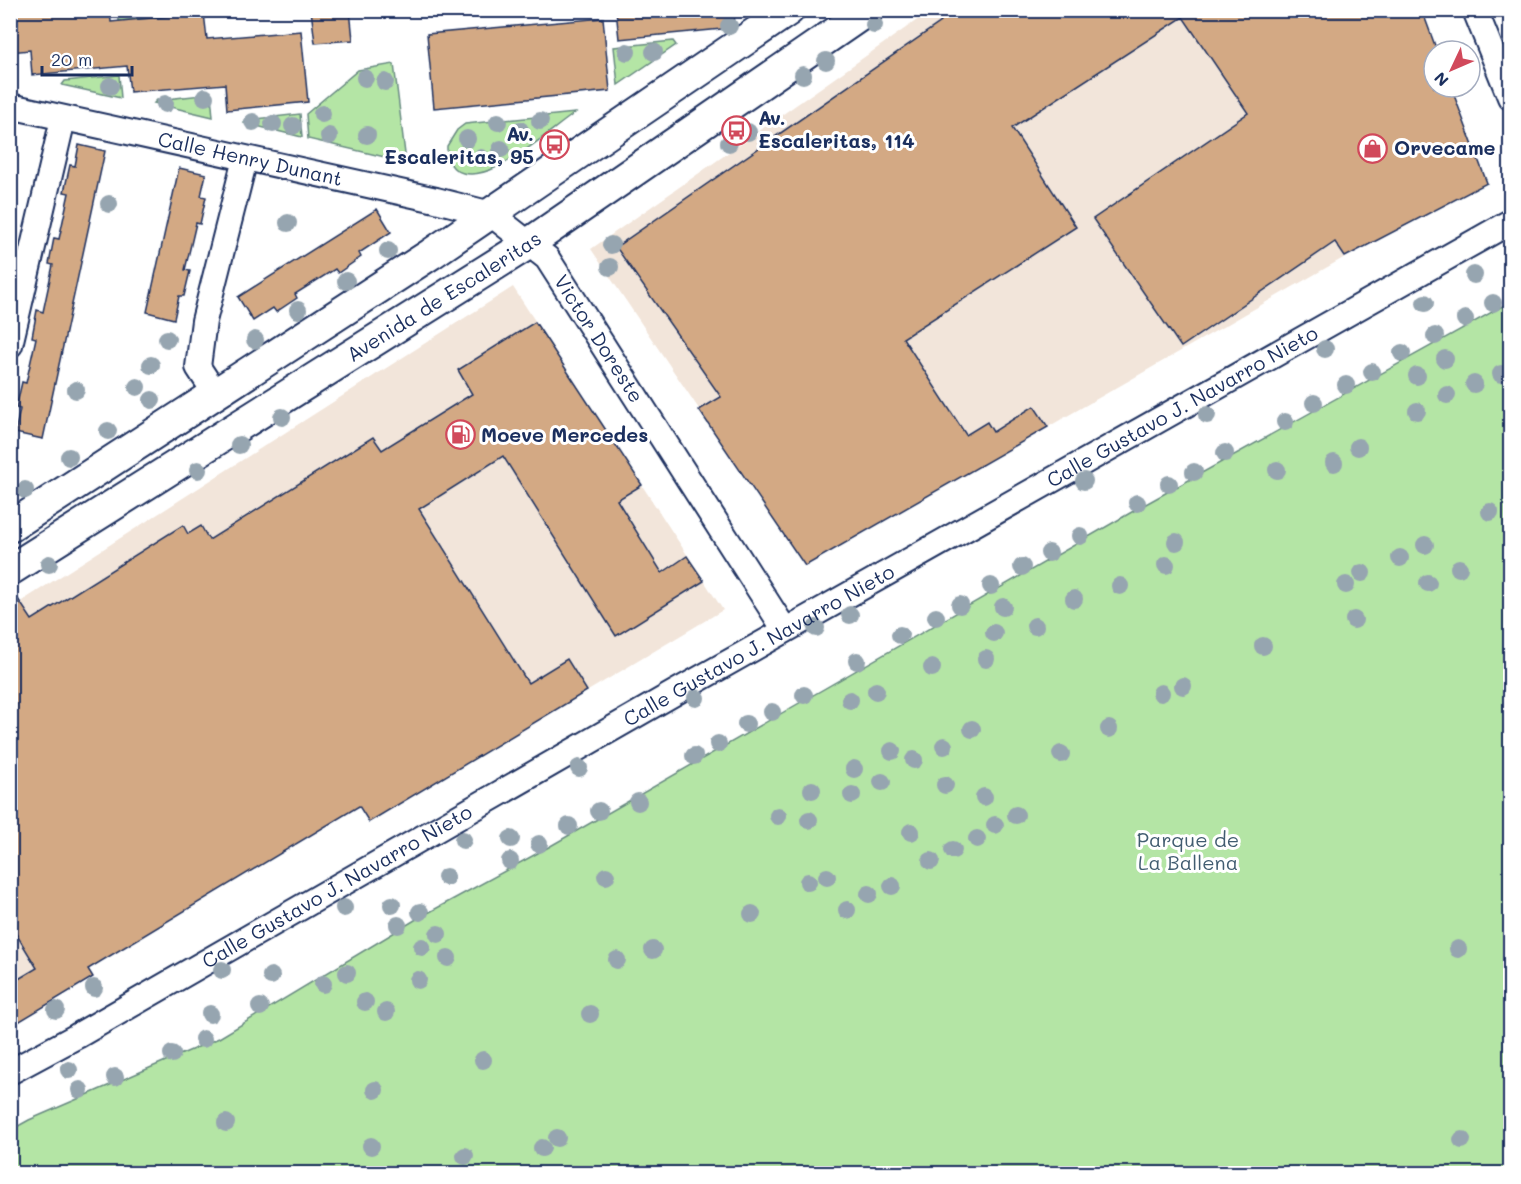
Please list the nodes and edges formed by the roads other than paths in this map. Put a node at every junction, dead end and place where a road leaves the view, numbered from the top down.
1 (789, 10) edge
2 (868, 10) edge
3 (1475, 10) edge
4 (1510, 97) edge
5 (10, 106) edge
6 (63, 119) junction
7 (245, 159) junction
8 (491, 214) junction
9 (1510, 222) edge
10 (528, 244) junction
11 (10, 345) edge
12 (215, 393) junction
13 (10, 526) edge
14 (10, 570) edge
15 (785, 630) junction
16 (10, 1072) edge

1 - 8 street, Avenida de Escaleritas
2 - 10 street, Avenida de Escaleritas
3 - 4 street
5 - 6 street, Calle Henry Dunant
6 - 7 street, Calle Henry Dunant
6 - 11 street
7 - 8 street, Calle Henry Dunant
7 - 12 street
8 - 10 street, Victor Doreste
8 - 12 street, Avenida de Escaleritas
9 - 15 street, Calle Gustavo J. Navarro Nieto
10 - 14 street, Avenida de Escaleritas
10 - 15 street, Victor Doreste
12 - 13 street, Avenida de Escaleritas
15 - 16 street, Calle Gustavo J. Navarro Nieto

